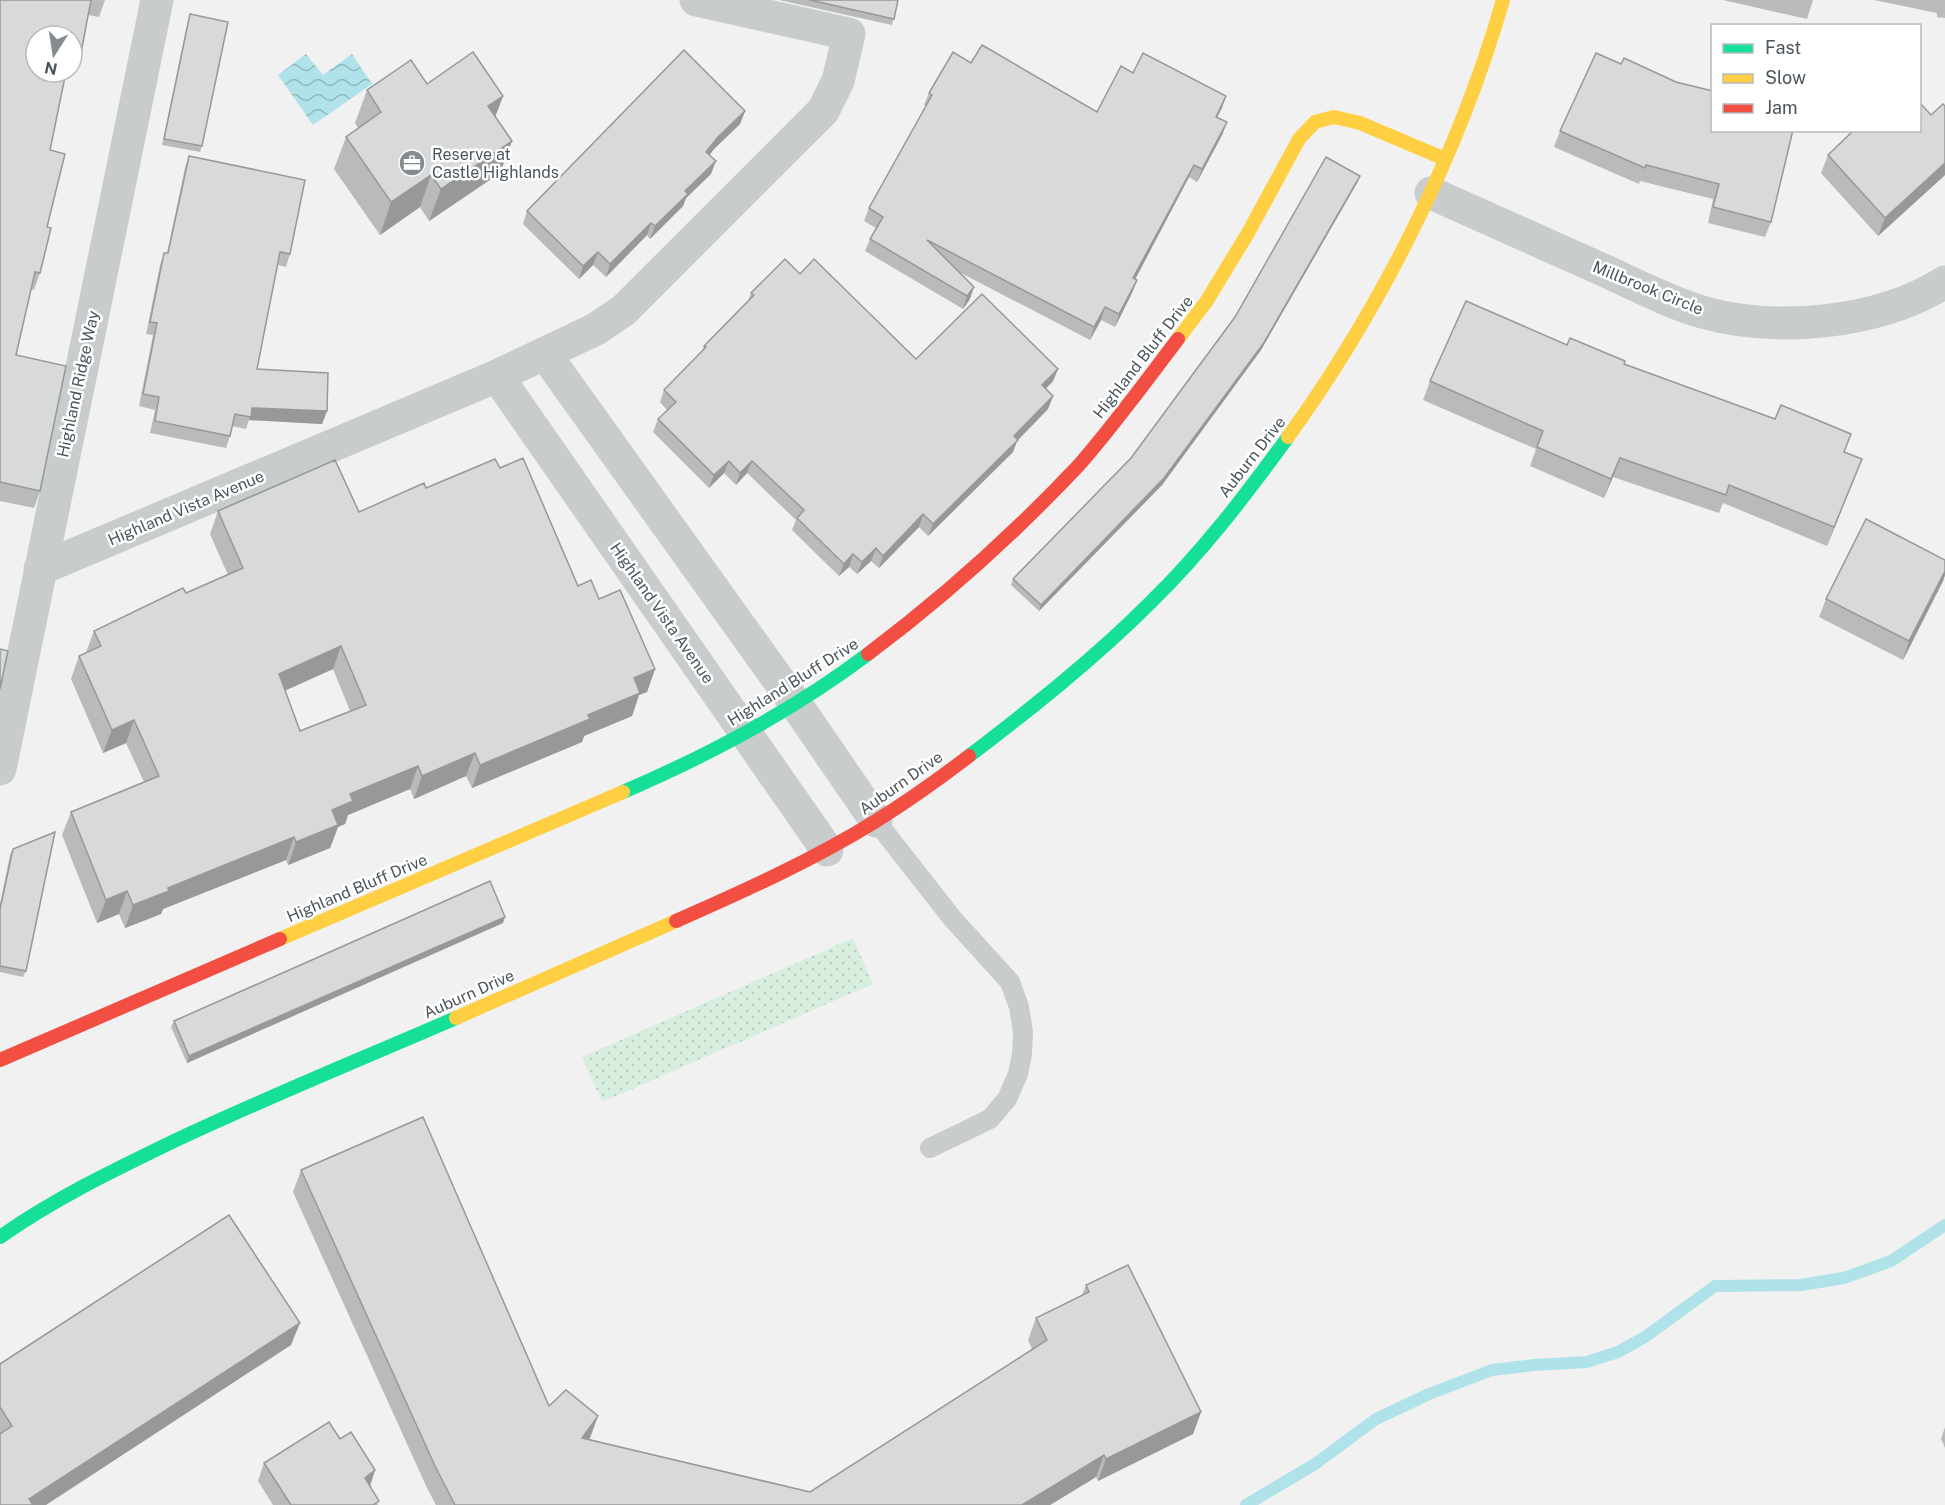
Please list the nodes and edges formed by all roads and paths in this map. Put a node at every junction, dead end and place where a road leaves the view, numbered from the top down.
1 (157, 0) edge
2 (696, 0) edge
3 (1503, 0) edge
4 (1445, 159) junction
5 (1431, 193) junction
6 (1942, 294) edge
7 (544, 354) junction
8 (497, 376) junction
9 (40, 569) junction
10 (795, 703) junction
11 (746, 732) junction
12 (0, 769) edge
13 (876, 821) junction
14 (827, 850) junction
15 (0, 1060) edge
16 (930, 1148) dead end
17 (0, 1237) edge

1 - 9 street, Highland Ridge Way
2 - 7 street, Highland Vista Avenue
3 - 4 street, Auburn Drive
4 - 5 street, Auburn Drive
4 - 10 street, Highland Bluff Drive
5 - 6 street, Millbrook Circle
5 - 13 street, Auburn Drive
7 - 8 street, Highland Vista Avenue
7 - 10 street
8 - 9 street, Highland Vista Avenue
8 - 11 street, Highland Vista Avenue
9 - 12 street, Highland Ridge Way
10 - 11 street, Highland Bluff Drive
10 - 13 street
11 - 14 street, Highland Vista Avenue
11 - 15 street, Highland Bluff Drive
13 - 14 street, Auburn Drive
13 - 16 lane
14 - 17 street, Auburn Drive

